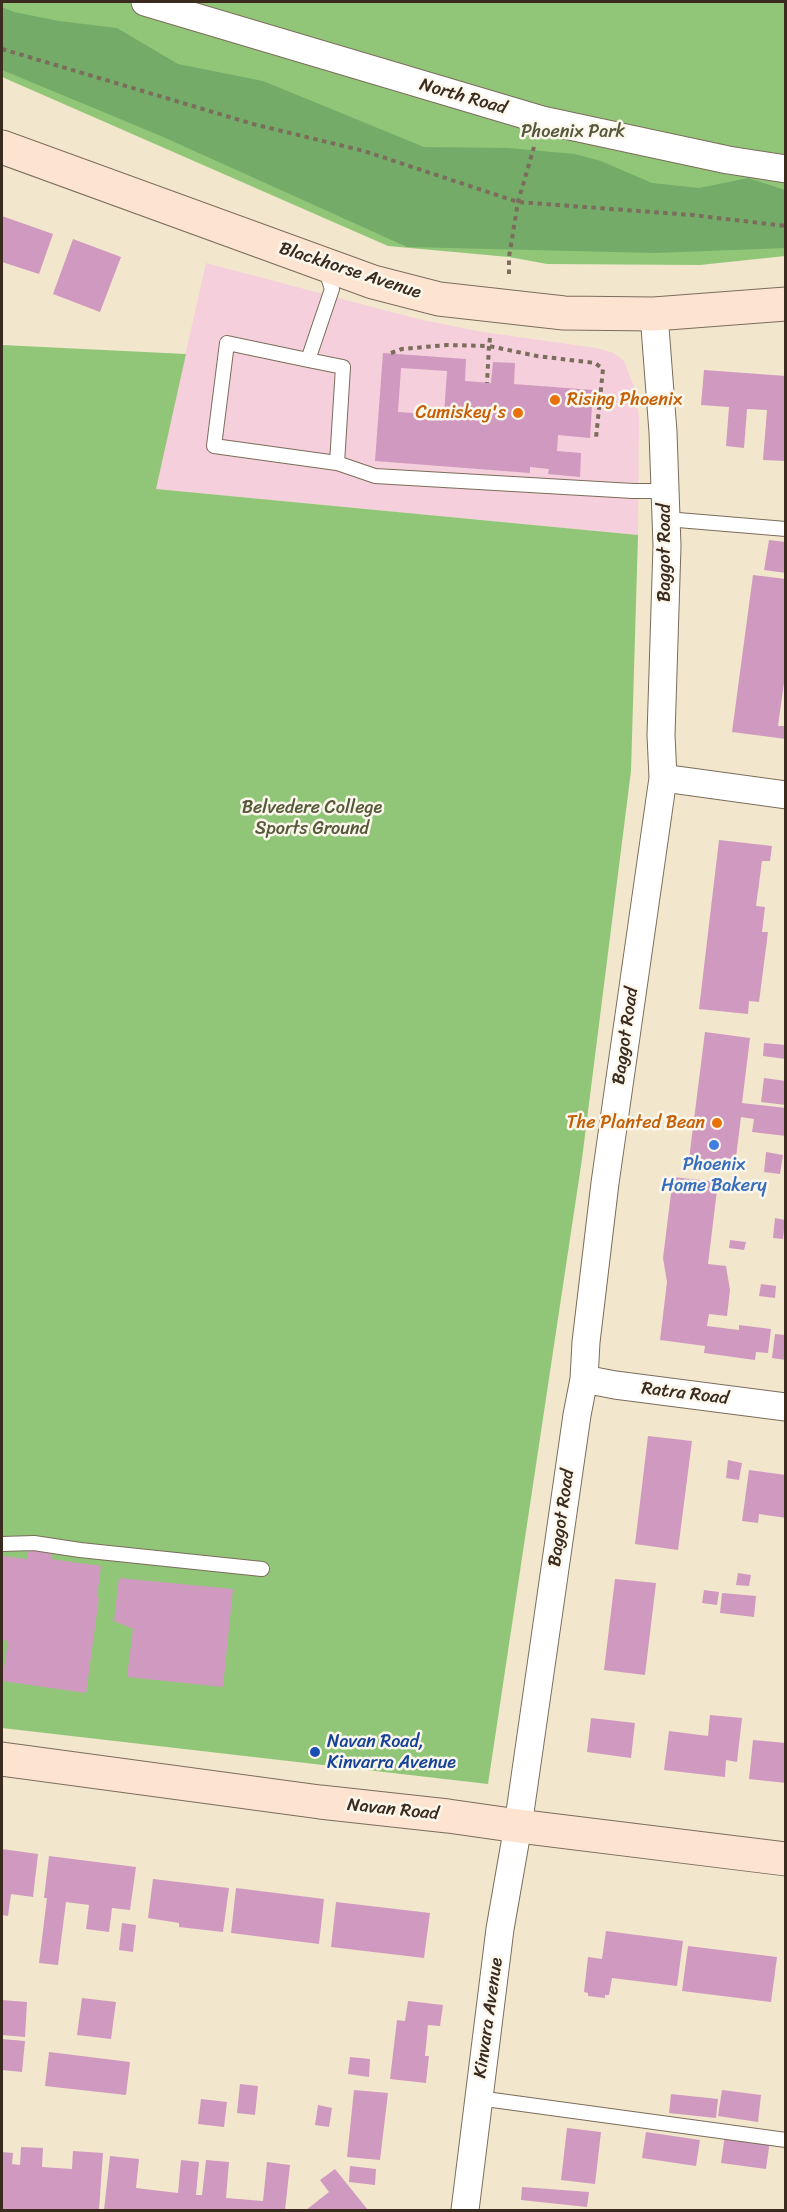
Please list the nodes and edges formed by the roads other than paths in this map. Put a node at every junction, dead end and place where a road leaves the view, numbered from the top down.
1 (146, 2) edge
2 (2, 147) edge
3 (786, 169) edge
4 (323, 264) junction
5 (786, 304) edge
6 (654, 314) junction
7 (308, 360) junction
8 (337, 463) junction
9 (665, 491) junction
10 (666, 519) junction
11 (786, 529) edge
12 (663, 778) junction
13 (786, 795) edge
14 (584, 1379) junction
15 (786, 1407) edge
16 (2, 1544) edge
17 (262, 1569) dead end
18 (2, 1759) edge
19 (518, 1826) junction
20 (786, 1859) edge
21 (478, 2098) junction
22 (786, 2140) edge
23 (465, 2211) edge

1 - 3 street, North Road
2 - 4 main road, Blackhorse Avenue
4 - 6 main road, Blackhorse Avenue
4 - 7 lane
5 - 6 main road, Blackhorse Avenue
6 - 9 street, Baggot Road
7 - 8 lane
7 - 8 lane
8 - 9 lane
9 - 10 street, Baggot Road
10 - 11 lane
10 - 12 street, Baggot Road
12 - 13 street
12 - 14 street, Baggot Road
14 - 15 street, Ratra Road
14 - 19 street, Baggot Road
16 - 17 lane
18 - 19 main road, Navan Road
19 - 20 main road, Navan Road
19 - 21 street, Kinvara Avenue
21 - 22 lane
21 - 23 street, Kinvara Avenue

